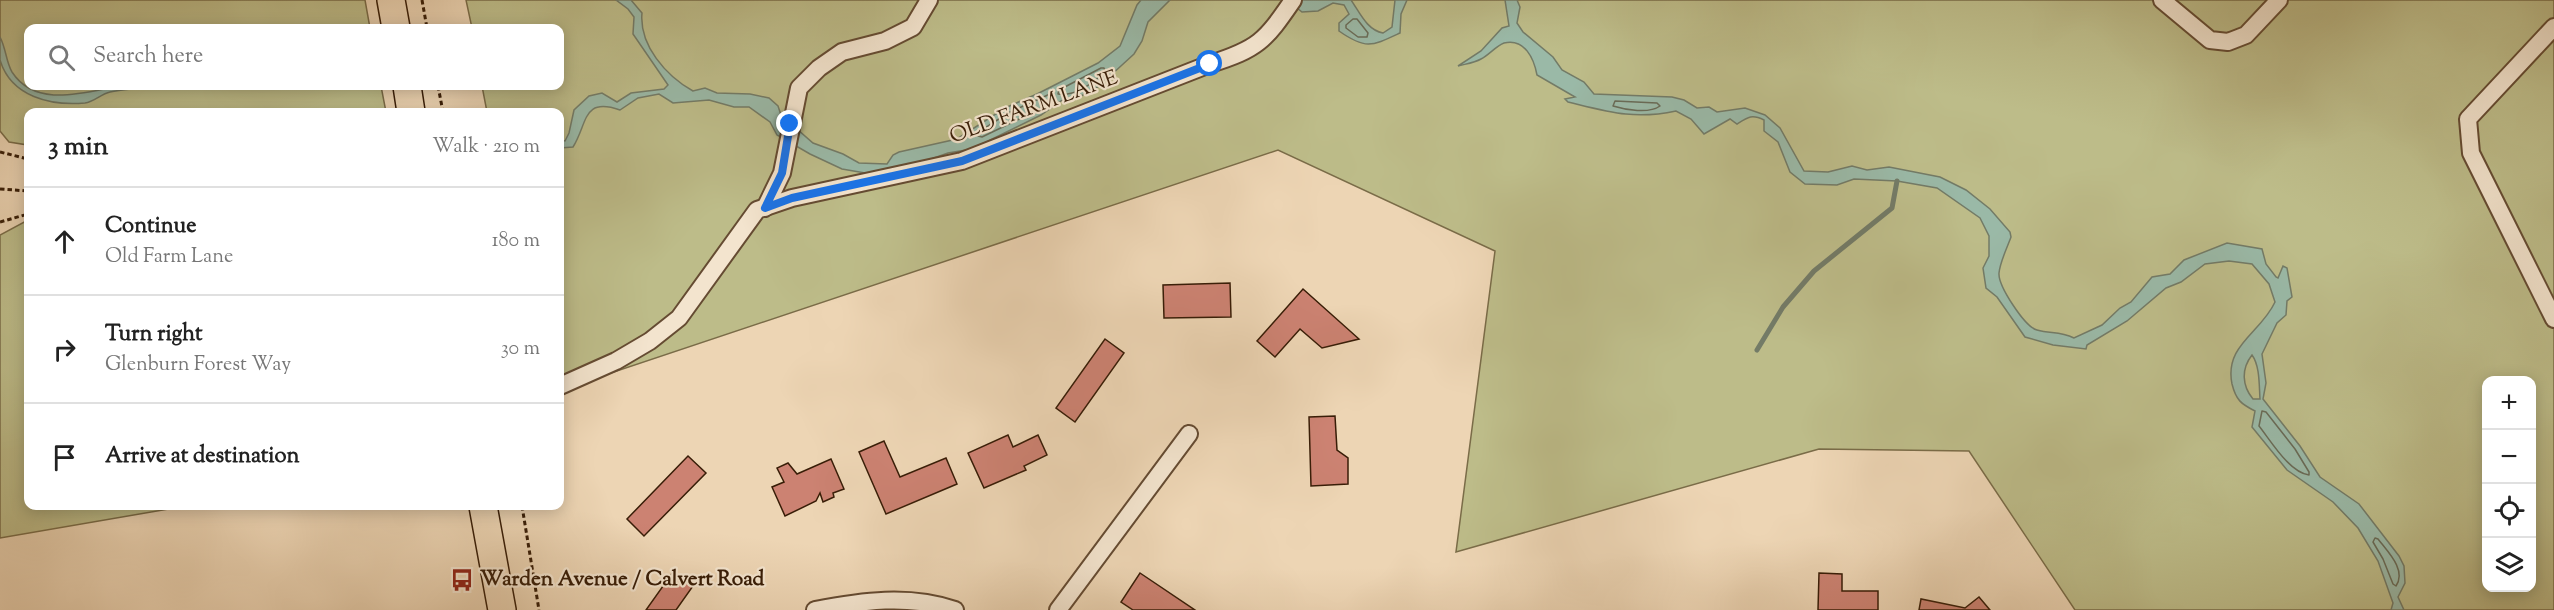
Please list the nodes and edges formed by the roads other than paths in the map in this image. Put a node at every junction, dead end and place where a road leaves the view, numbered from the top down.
1 (391, 0) edge
2 (929, 0) edge
3 (1293, 0) edge
4 (2162, 0) edge
5 (2279, 0) edge
6 (395, 24) edge
7 (2554, 27) edge
8 (765, 208) junction
9 (2554, 319) edge
10 (564, 384) edge
11 (1190, 434) dead end
12 (484, 510) edge
13 (502, 610) edge
14 (815, 610) edge
15 (955, 610) edge
16 (1058, 610) edge

1 - 6 main road
2 - 8 street
3 - 8 street, OLD FARM LANE
4 - 5 street
7 - 9 street
8 - 10 street
11 - 16 street
12 - 13 main road
14 - 15 street

